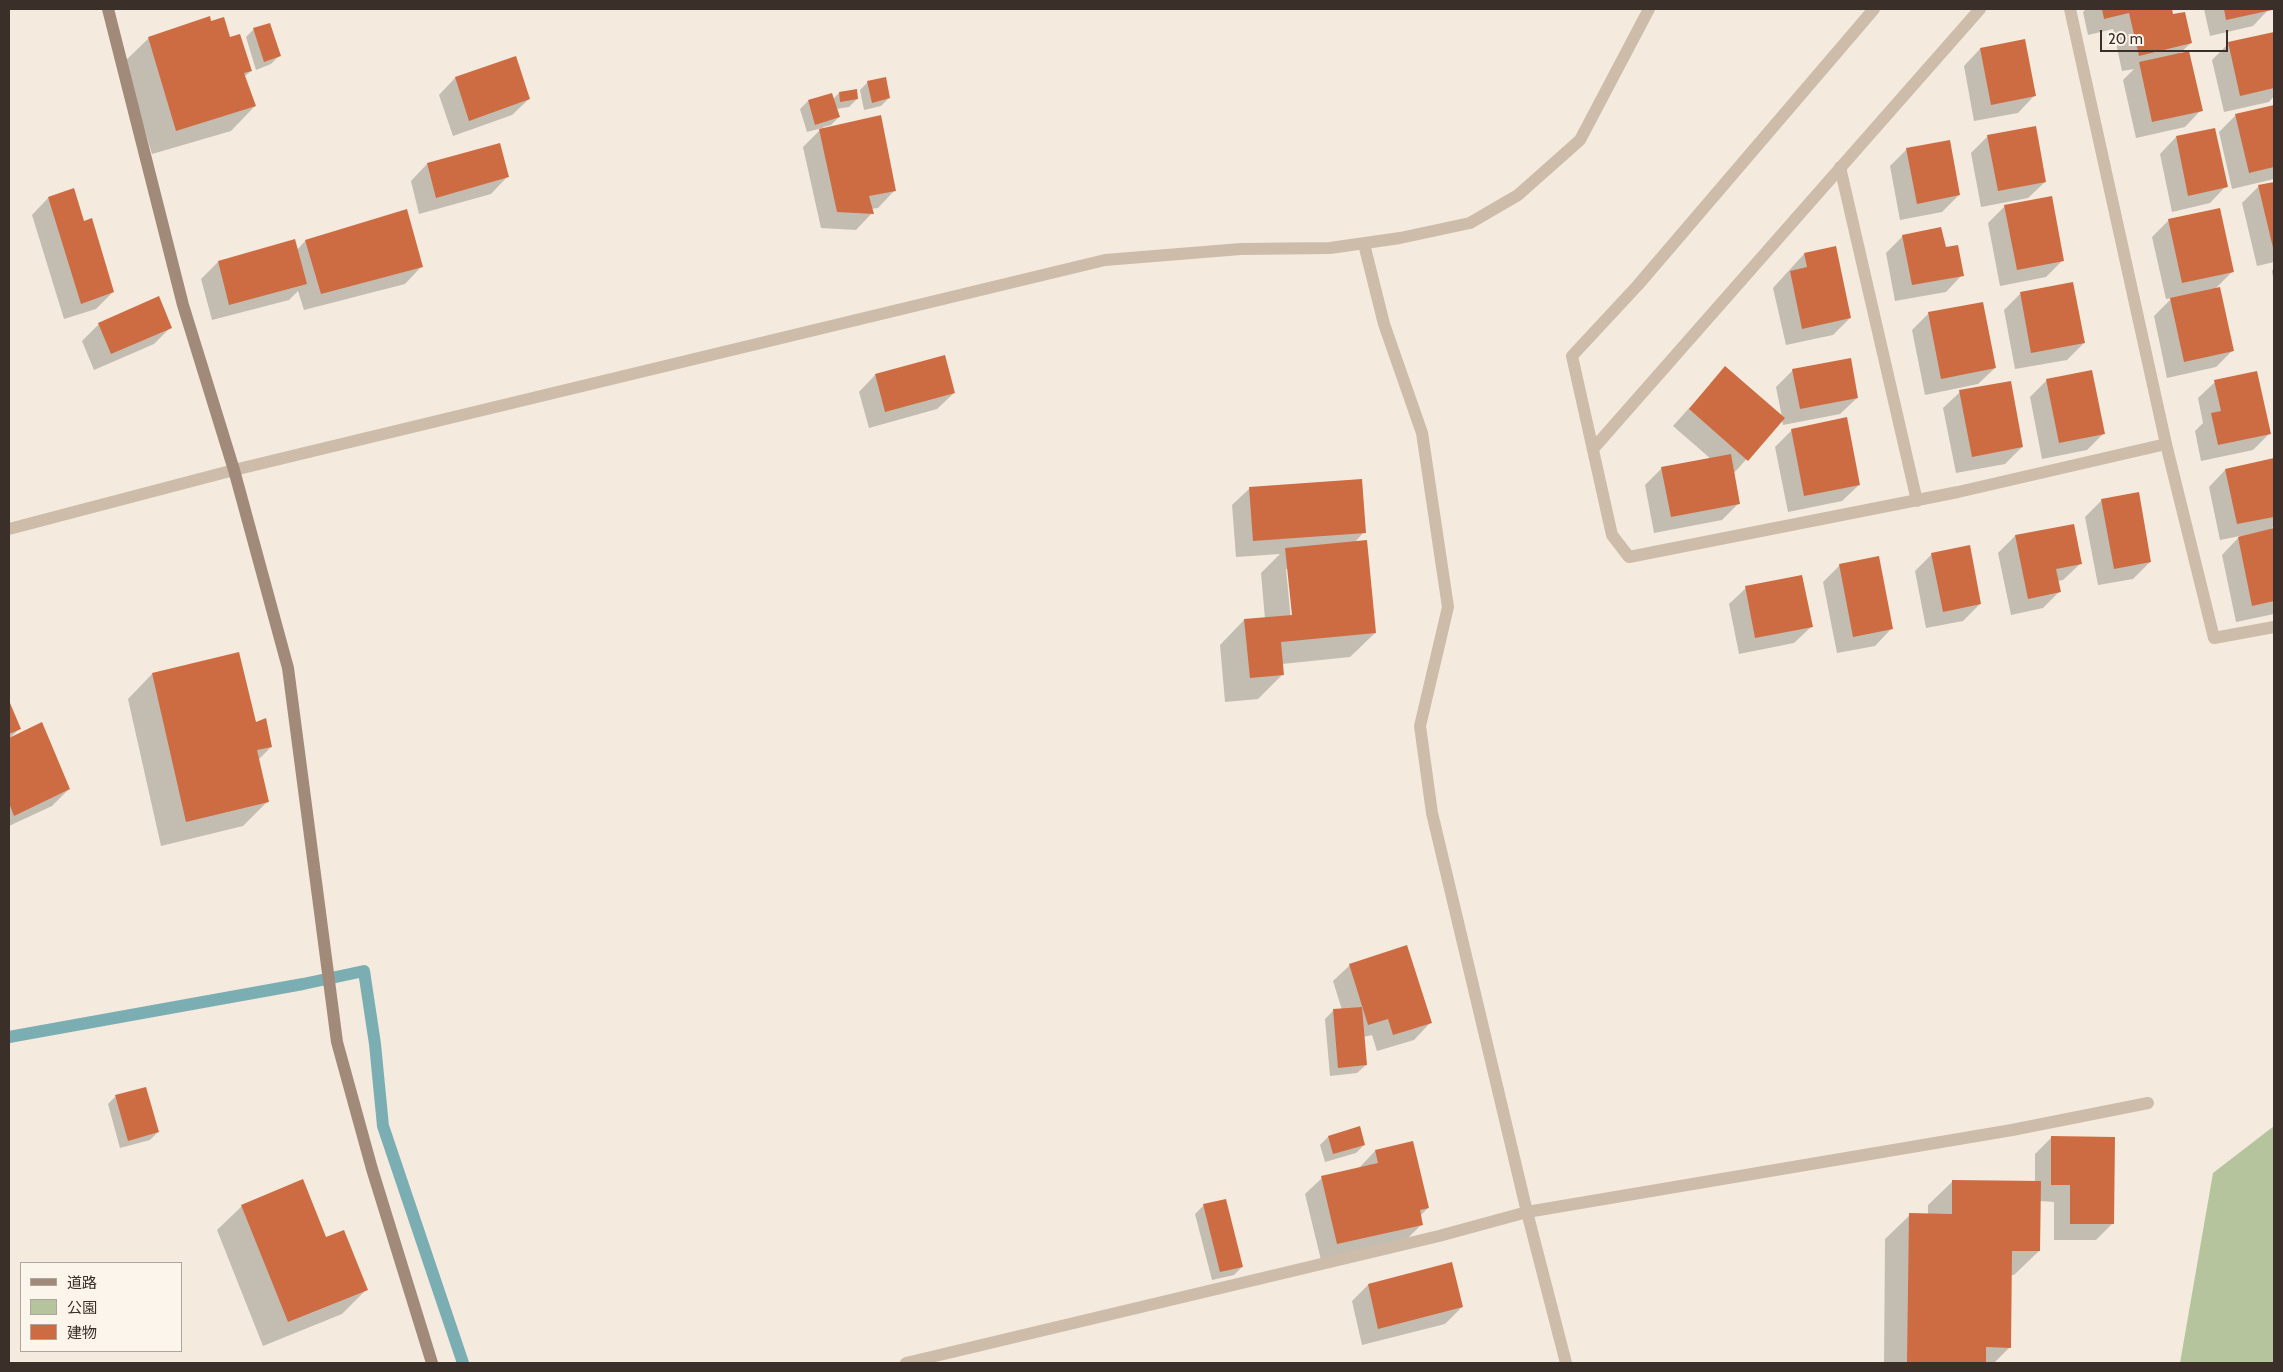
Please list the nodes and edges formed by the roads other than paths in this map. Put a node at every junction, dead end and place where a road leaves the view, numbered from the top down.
1 (108, 9) edge
2 (1649, 9) edge
3 (1874, 9) edge
4 (1980, 9) edge
5 (2070, 9) edge
6 (1840, 167) junction
7 (1364, 244) junction
8 (2166, 444) junction
9 (1593, 449) junction
10 (234, 470) junction
11 (1917, 500) junction
12 (9, 529) edge
13 (2274, 627) edge
14 (2148, 1103) dead end
15 (1527, 1212) junction
16 (432, 1363) edge
17 (906, 1363) edge
18 (1566, 1363) edge

1 - 10 street
2 - 7 street
3 - 9 street
4 - 6 street
5 - 8 street
6 - 9 street
6 - 11 street
7 - 10 street
7 - 15 street
8 - 11 street
8 - 13 street
9 - 11 street
10 - 12 street
10 - 16 street
14 - 15 street
15 - 17 street
15 - 18 street

